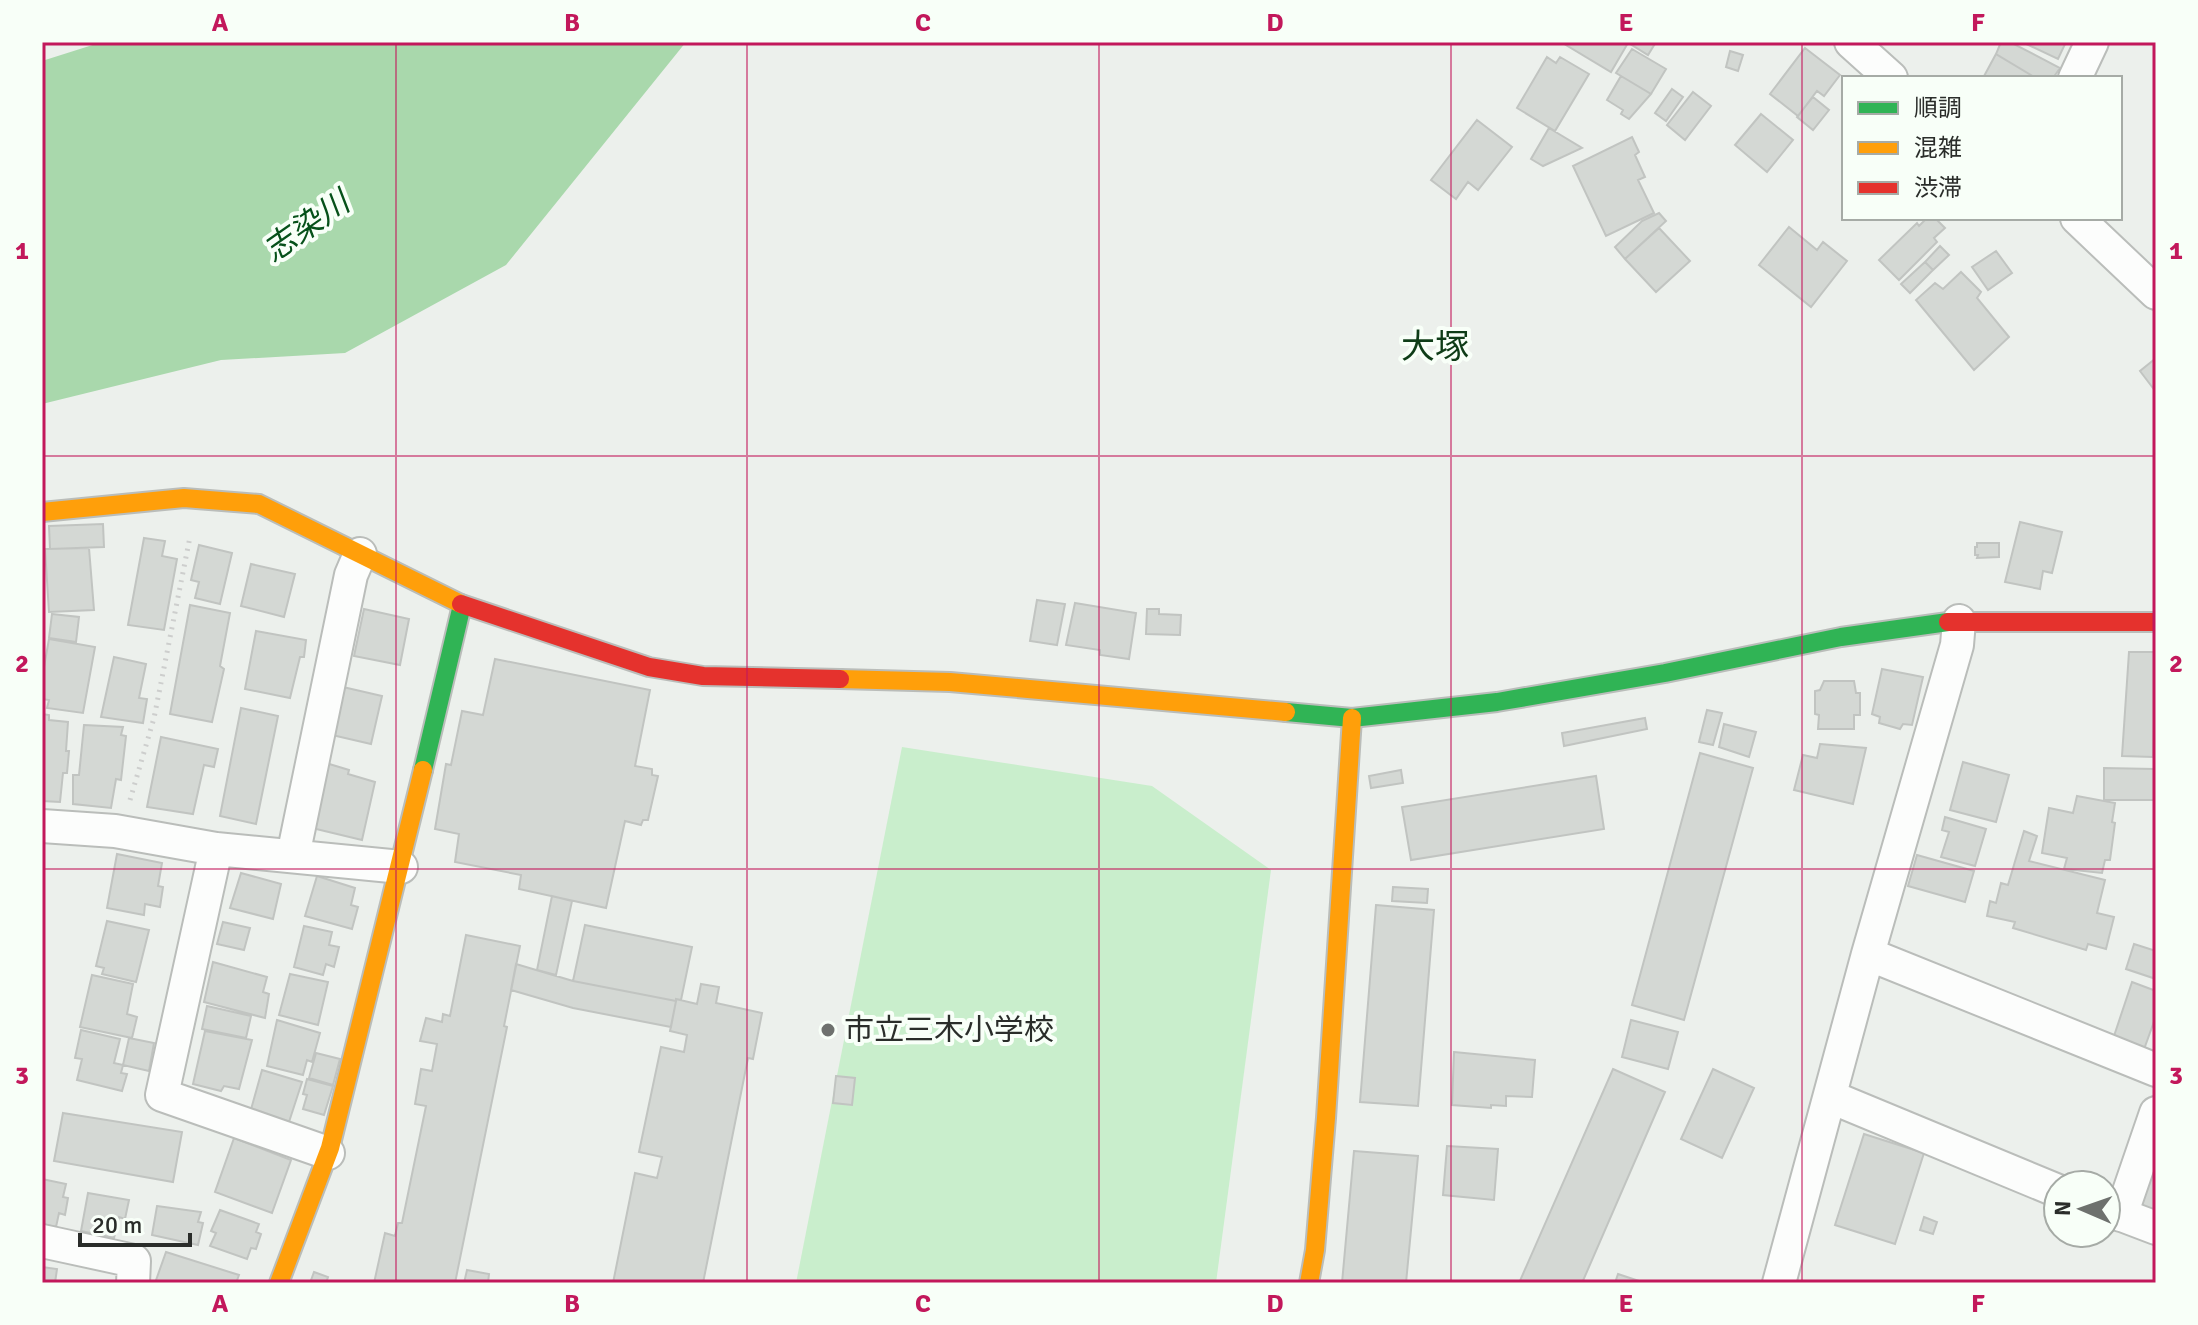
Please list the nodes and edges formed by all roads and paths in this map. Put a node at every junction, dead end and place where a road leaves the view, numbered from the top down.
1 (1851, 42) edge
2 (2092, 42) edge
3 (1889, 76) edge
4 (2076, 76) edge
5 (2079, 220) edge
6 (2156, 293) edge
7 (190, 499) junction
8 (42, 512) edge
9 (360, 554) junction
10 (462, 605) junction
11 (1959, 621) junction
12 (2156, 622) edge
13 (1352, 718) junction
14 (42, 826) edge
15 (125, 833) junction
16 (216, 849) junction
17 (293, 856) junction
18 (401, 867) junction
19 (1868, 954) junction
20 (2156, 1070) edge
21 (1831, 1097) junction
22 (2156, 1113) edge
23 (328, 1153) junction
24 (2042, 1184) edge
25 (2122, 1193) edge
26 (2122, 1215) edge
27 (2156, 1228) edge
28 (42, 1241) edge
29 (133, 1283) edge
30 (279, 1283) edge
31 (1309, 1283) edge
32 (1779, 1283) edge

1 - 3 street
2 - 4 street
5 - 6 street
7 - 8 street
7 - 9 street
7 - 15 path
9 - 10 street
9 - 17 street
10 - 13 street
10 - 18 street
11 - 12 street
11 - 13 street
11 - 19 street
13 - 31 street
14 - 15 street
15 - 16 street
16 - 17 street
16 - 23 street
17 - 18 street
18 - 23 street
19 - 20 street
19 - 21 street
21 - 24 street
21 - 32 street
22 - 25 street
23 - 30 street
26 - 27 street
28 - 29 street

